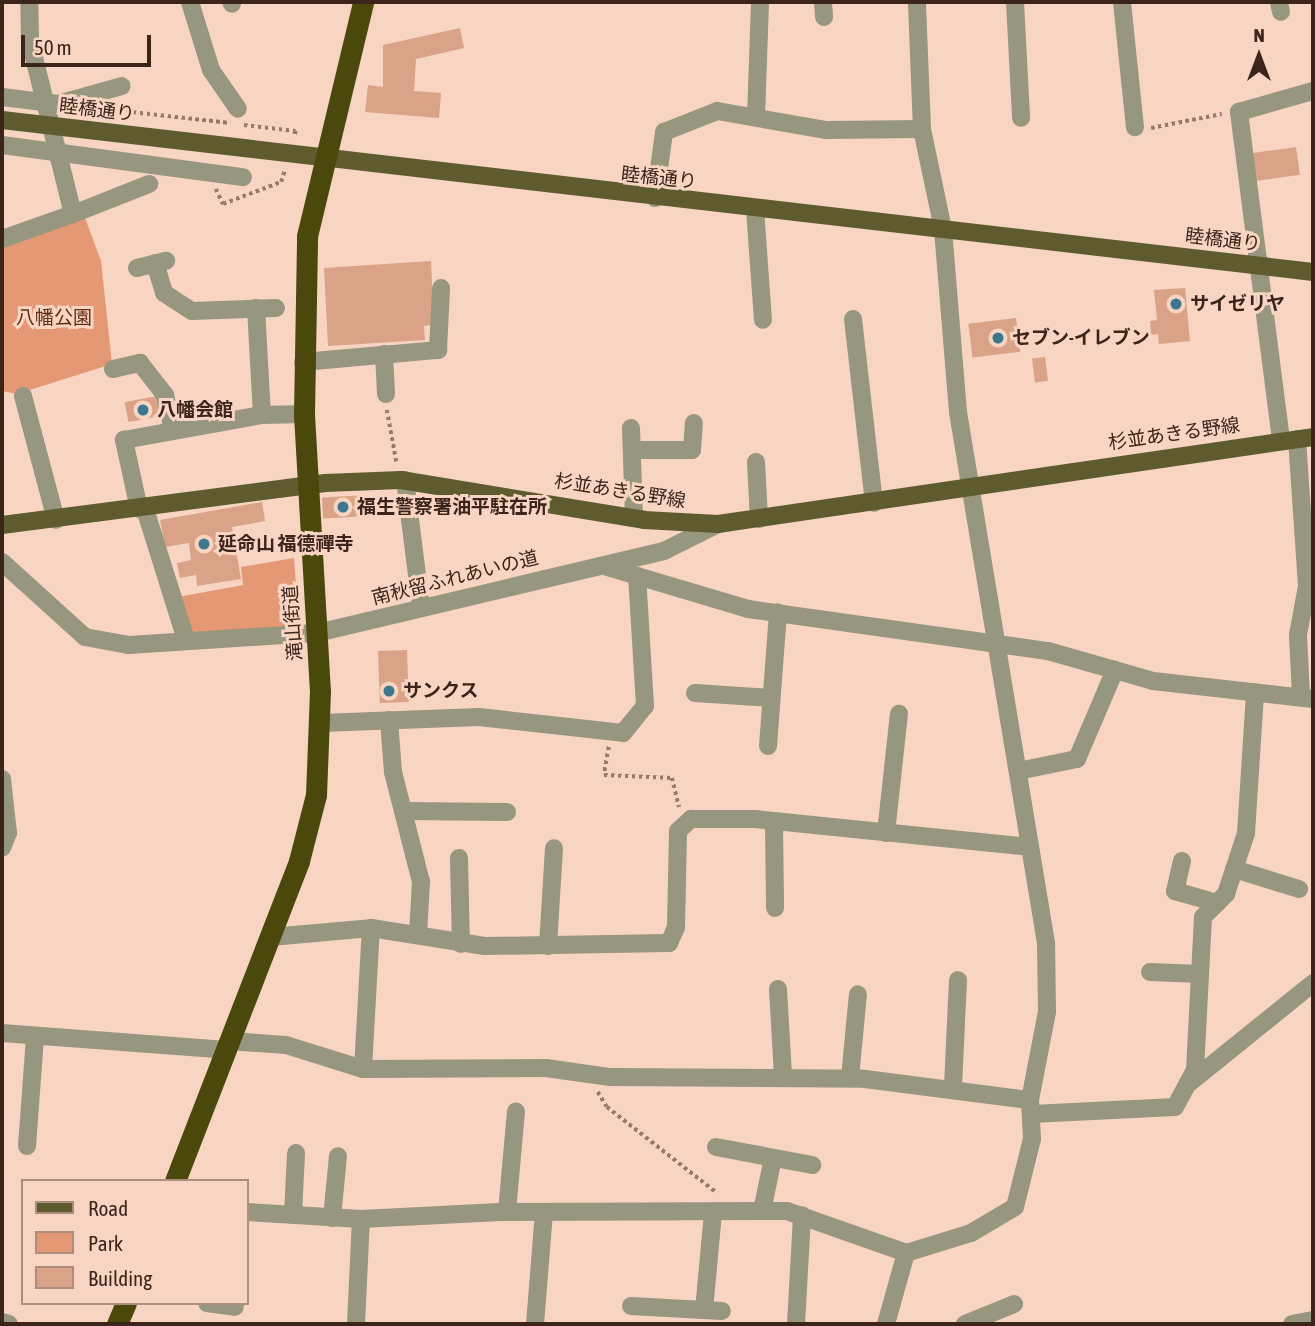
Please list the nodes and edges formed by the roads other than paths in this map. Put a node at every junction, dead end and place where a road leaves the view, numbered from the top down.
1 (29, 2) edge
2 (190, 2) edge
3 (363, 2) edge
4 (760, 2) edge
5 (917, 2) edge
6 (1015, 2) edge
7 (1122, 2) edge
8 (122, 86) dead end
9 (1313, 90) edge
10 (2, 97) edge
11 (43, 102) junction
12 (238, 109) dead end
13 (756, 117) junction
14 (1021, 118) dead end
15 (2, 120) edge
16 (1135, 128) road end
17 (922, 129) junction
18 (2, 145) edge
19 (53, 151) junction
20 (321, 159) junction
21 (243, 177) dead end
22 (149, 184) dead end
23 (655, 198) junction
24 (755, 209) junction
25 (73, 214) junction
26 (943, 229) junction
27 (2, 239) edge
28 (1258, 265) junction
29 (137, 268) dead end
30 (1313, 272) edge
31 (441, 288) dead end
32 (256, 308) junction
33 (276, 308) dead end
34 (853, 319) dead end
35 (763, 320) dead end
36 (384, 354) junction
37 (303, 362) junction
38 (113, 369) dead end
39 (386, 394) road end
40 (23, 397) dead end
41 (304, 414) junction
42 (262, 415) junction
43 (694, 423) dead end
44 (631, 428) dead end
45 (173, 429) junction
46 (1297, 439) edge
47 (632, 450) junction
48 (757, 462) dead end
49 (403, 480) junction
50 (306, 486) junction
51 (971, 487) junction
52 (874, 503) junction
53 (142, 509) junction
54 (634, 518) junction
55 (759, 519) junction
56 (56, 520) junction
57 (2, 524) edge
58 (718, 524) junction
59 (2, 562) edge
60 (605, 567) junction
61 (637, 576) junction
62 (421, 607) junction
63 (778, 612) junction
64 (317, 633) junction
65 (186, 640) junction
66 (999, 645) junction
67 (1115, 670) junction
68 (1255, 692) junction
69 (695, 693) dead end
70 (771, 698) junction
71 (1307, 698) edge
72 (899, 714) dead end
73 (389, 720) junction
74 (321, 723) junction
75 (768, 746) dead end
76 (1018, 771) junction
77 (2, 779) edge
78 (403, 811) junction
79 (507, 812) dead end
80 (774, 822) junction
81 (886, 833) junction
82 (1030, 847) junction
83 (2, 848) edge
84 (554, 848) dead end
85 (459, 858) dead end
86 (1182, 861) dead end
87 (1234, 869) junction
88 (1300, 889) dead end
89 (1217, 903) junction
90 (775, 908) dead end
91 (371, 928) junction
92 (418, 934) junction
93 (271, 937) junction
94 (461, 944) junction
95 (548, 946) junction
96 (1150, 972) dead end
97 (1200, 974) junction
98 (958, 980) dead end
99 (1313, 983) edge
100 (778, 989) dead end
101 (858, 994) dead end
102 (2, 1033) edge
103 (35, 1035) junction
104 (227, 1045) junction
105 (363, 1069) junction
106 (783, 1077) junction
107 (850, 1078) junction
108 (1188, 1084) junction
109 (953, 1086) junction
110 (1031, 1107) junction
111 (516, 1111) dead end
112 (27, 1146) dead end
113 (716, 1147) dead end
114 (296, 1153) dead end
115 (338, 1156) dead end
116 (773, 1158) junction
117 (812, 1165) dead end
118 (176, 1179) edge
119 (757, 1211) junction
120 (248, 1212) edge
121 (507, 1212) junction
122 (544, 1213) junction
123 (713, 1213) junction
124 (293, 1215) junction
125 (802, 1215) junction
126 (332, 1218) junction
127 (361, 1219) junction
128 (906, 1253) junction
129 (1014, 1304) dead end
130 (125, 1305) edge
131 (221, 1305) edge
132 (631, 1306) dead end
133 (235, 1307) dead end
134 (704, 1310) junction
135 (722, 1311) dead end
136 (1313, 1320) edge
137 (2, 1322) edge
138 (9, 1324) edge
139 (117, 1324) edge
140 (356, 1324) edge
141 (535, 1324) edge
142 (796, 1324) edge
143 (886, 1324) edge
144 (965, 1324) edge
145 (1292, 1324) edge

1 - 11 street
2 - 12 street
3 - 20 highway, 滝山街道
4 - 13 street
5 - 17 street
6 - 14 street
7 - 16 street
8 - 11 street
9 - 28 street
10 - 11 street
11 - 19 street
13 - 17 street
13 - 23 street
15 - 20 main road, 睦橋通り
17 - 26 street
18 - 19 street
19 - 21 street
19 - 25 street
20 - 23 main road, 睦橋通り
20 - 37 highway, 滝山街道
22 - 25 street
23 - 24 main road, 睦橋通り
24 - 26 main road, 睦橋通り
24 - 35 street
25 - 27 street
26 - 28 main road, 睦橋通り
26 - 51 street
28 - 30 main road, 睦橋通り
28 - 46 street
29 - 32 street
31 - 36 street
32 - 33 street
32 - 42 street
34 - 52 street
36 - 37 street
36 - 39 street
37 - 41 highway, 滝山街道
38 - 45 street
40 - 56 street
41 - 42 street
41 - 50 highway, 滝山街道
42 - 45 street
43 - 47 street
44 - 47 street
45 - 53 street
46 - 51 main road, 杉並あきる野線
46 - 71 street
47 - 54 street
48 - 55 street
49 - 50 main road, 杉並あきる野線
49 - 54 main road, 杉並あきる野線
49 - 62 street
50 - 53 main road, 杉並あきる野線
50 - 64 highway, 滝山街道
51 - 52 main road, 杉並あきる野線
51 - 66 street
52 - 55 main road, 杉並あきる野線
53 - 56 main road, 杉並あきる野線
53 - 65 street
54 - 58 main road, 杉並あきる野線
55 - 58 main road, 杉並あきる野線
56 - 57 main road, 杉並あきる野線
58 - 60 street, 南秋留ふれあいの道
59 - 65 street, 南秋留ふれあいの道
60 - 61 street
60 - 62 street, 南秋留ふれあいの道
61 - 63 street
61 - 73 street
62 - 64 street, 南秋留ふれあいの道
63 - 66 street
63 - 70 street
64 - 65 street, 南秋留ふれあいの道
64 - 74 highway, 滝山街道
66 - 67 street
66 - 76 street
67 - 68 street
67 - 76 street
68 - 71 street
68 - 87 street
69 - 70 street
70 - 75 street
72 - 81 street
73 - 74 street
73 - 78 street
74 - 93 highway, 滝山街道
76 - 82 street
77 - 83 street
78 - 79 street
78 - 92 street
80 - 81 street
80 - 90 street
80 - 95 street
81 - 82 street
82 - 110 street
84 - 95 street
85 - 94 street
86 - 89 street
87 - 88 street
87 - 89 street
89 - 97 street
91 - 92 street
91 - 93 street
91 - 105 street
92 - 94 street
93 - 104 highway, 滝山街道
94 - 95 street
96 - 97 street
97 - 108 street
98 - 109 street
99 - 108 street
100 - 106 street
101 - 107 street
102 - 103 street
103 - 104 street
103 - 112 street
104 - 105 street
104 - 118 highway, 滝山街道
105 - 106 street
106 - 107 street
107 - 109 street
108 - 110 street
109 - 110 street
110 - 128 street
111 - 121 street
113 - 116 street
114 - 124 street
115 - 126 street
116 - 117 street
116 - 119 street
119 - 123 street
119 - 125 street
120 - 124 street
121 - 122 street
121 - 127 street
122 - 123 street
122 - 141 street
123 - 134 street
124 - 126 street
125 - 128 street
125 - 142 street
126 - 127 street
127 - 140 street
128 - 143 street
129 - 144 street
130 - 139 highway
131 - 133 street
132 - 134 street
134 - 135 street
136 - 145 street
137 - 138 street

